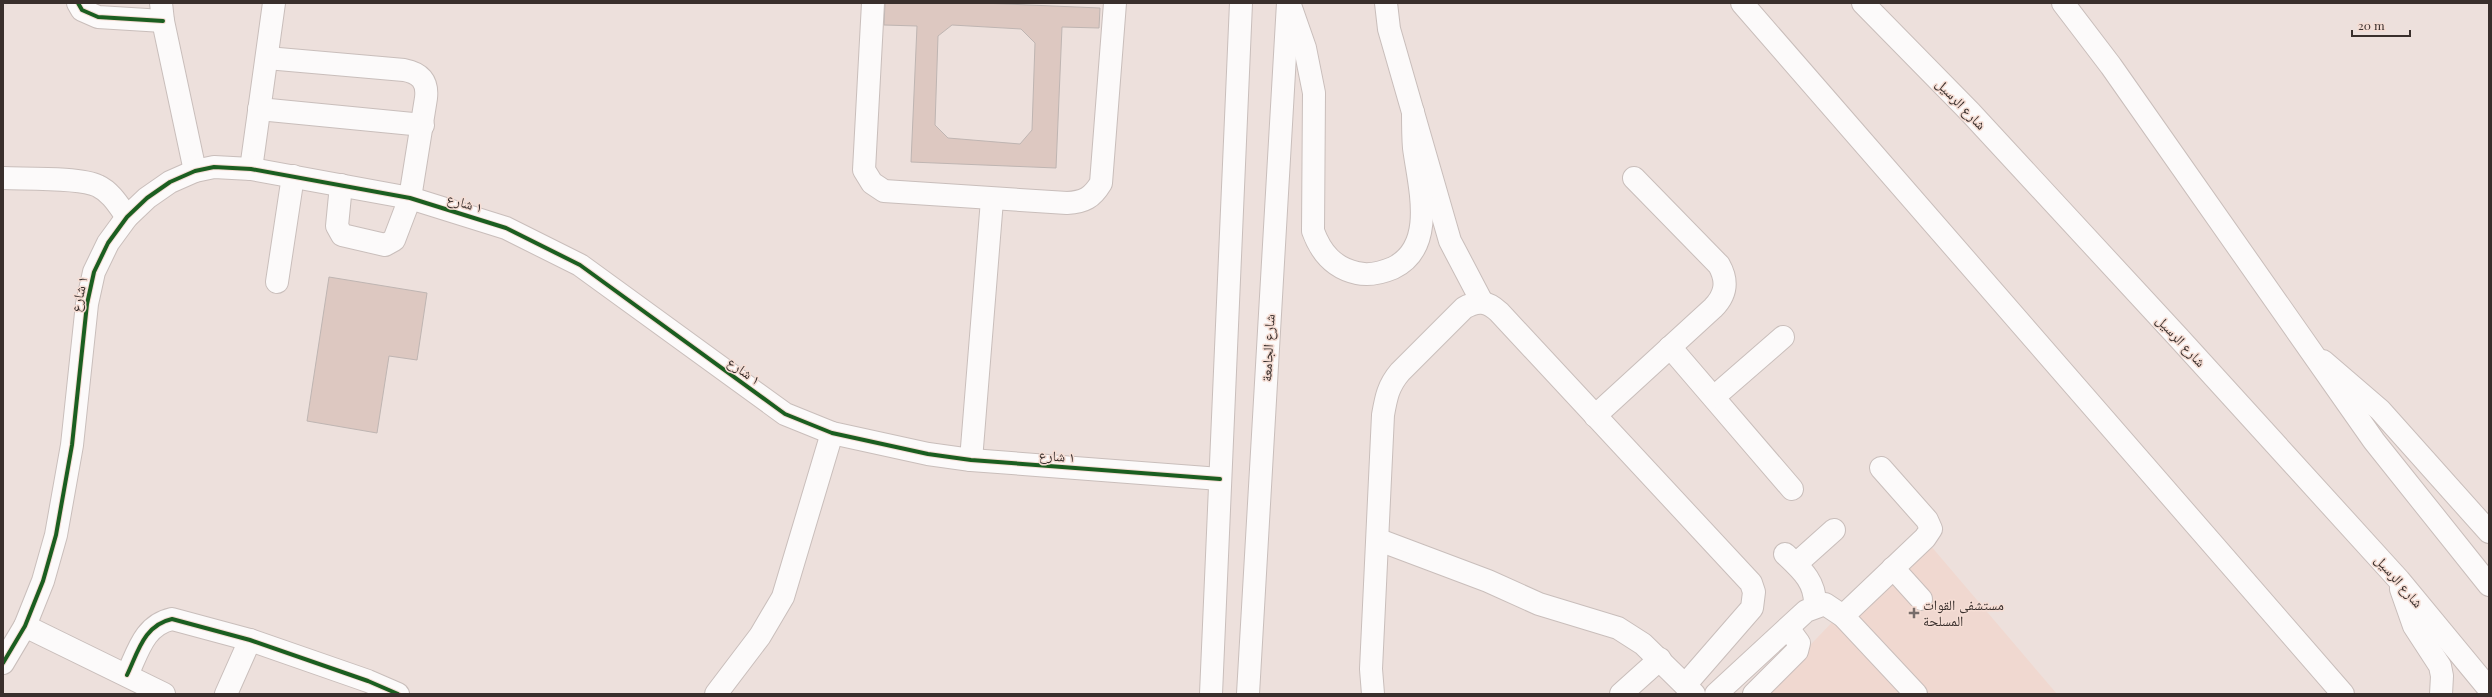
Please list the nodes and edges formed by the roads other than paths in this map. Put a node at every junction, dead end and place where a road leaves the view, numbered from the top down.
1 (78, 3) edge
2 (274, 3) edge
3 (873, 3) edge
4 (1115, 3) edge
5 (1241, 3) edge
6 (1289, 3) edge
7 (1386, 3) edge
8 (1742, 3) edge
9 (1863, 3) edge
10 (2063, 3) edge
11 (162, 12) edge
12 (267, 58) junction
13 (260, 109) junction
14 (1413, 112) junction
15 (422, 125) junction
16 (251, 168) junction
17 (195, 170) junction
18 (293, 176) junction
19 (3, 178) edge
20 (1634, 178) dead end
21 (341, 185) junction
22 (410, 198) junction
23 (992, 200) junction
24 (127, 217) junction
25 (277, 282) dead end
26 (1482, 302) junction
27 (1783, 337) dead end
28 (1670, 347) junction
29 (2309, 347) junction
30 (1714, 397) junction
31 (1595, 416) junction
32 (832, 433) junction
33 (971, 460) junction
34 (1881, 468) dead end
35 (1220, 479) junction
36 (1792, 489) dead end
37 (1834, 530) dead end
38 (2489, 532) edge
39 (1379, 540) junction
40 (1893, 568) junction
41 (2399, 580) junction
42 (2489, 585) edge
43 (1921, 600) dead end
44 (1815, 606) junction
45 (1843, 616) junction
46 (25, 626) junction
47 (1788, 628) junction
48 (250, 640) junction
49 (1660, 659) junction
50 (3, 662) edge
51 (127, 675) junction
52 (1689, 689) edge
53 (2489, 689) edge
54 (164, 694) edge
55 (226, 694) edge
56 (398, 694) edge
57 (716, 694) edge
58 (1211, 694) edge
59 (1248, 694) edge
60 (1372, 694) edge
61 (1621, 694) edge
62 (1716, 694) edge
63 (1754, 694) edge
64 (1916, 694) edge
65 (2343, 694) edge
66 (2441, 694) edge

1 - 11 main road
2 - 12 main road
3 - 23 main road
4 - 23 main road
5 - 35 main road
6 - 14 main road
6 - 59 main road, شارع الجامعة
7 - 14 main road
8 - 65 main road
9 - 41 main road, شارع الرسيل
10 - 29 main road
11 - 17 main road
12 - 13 main road
12 - 15 main road
13 - 15 main road
13 - 16 main road
14 - 26 main road
15 - 22 main road
16 - 17 main road, ١ شارع
16 - 18 main road, ١ شارع
17 - 24 main road, ١ شارع
18 - 21 main road, ١ شارع
18 - 25 main road
19 - 24 main road
20 - 28 main road
21 - 22 main road, ١ شارع
21 - 22 main road
22 - 32 main road, ١ شارع
23 - 33 main road
24 - 46 main road, ١ شارع
26 - 31 main road
26 - 39 main road
27 - 30 main road
28 - 30 main road
28 - 31 main road
29 - 38 main road
29 - 42 main road
30 - 36 main road
31 - 52 main road
32 - 33 main road, ١ شارع
32 - 57 main road
33 - 35 main road, ١ شارع
34 - 40 main road
35 - 58 main road
37 - 44 main road
39 - 49 main road
39 - 60 main road
40 - 43 main road
40 - 45 main road
41 - 53 main road, شارع الرسيل
41 - 66 main road
44 - 45 main road
44 - 47 main road
45 - 64 main road
46 - 50 main road, ١ شارع
46 - 51 main road
47 - 62 main road
47 - 63 main road
48 - 51 main road
48 - 55 main road
48 - 56 main road
49 - 52 main road
49 - 61 main road
51 - 54 main road

